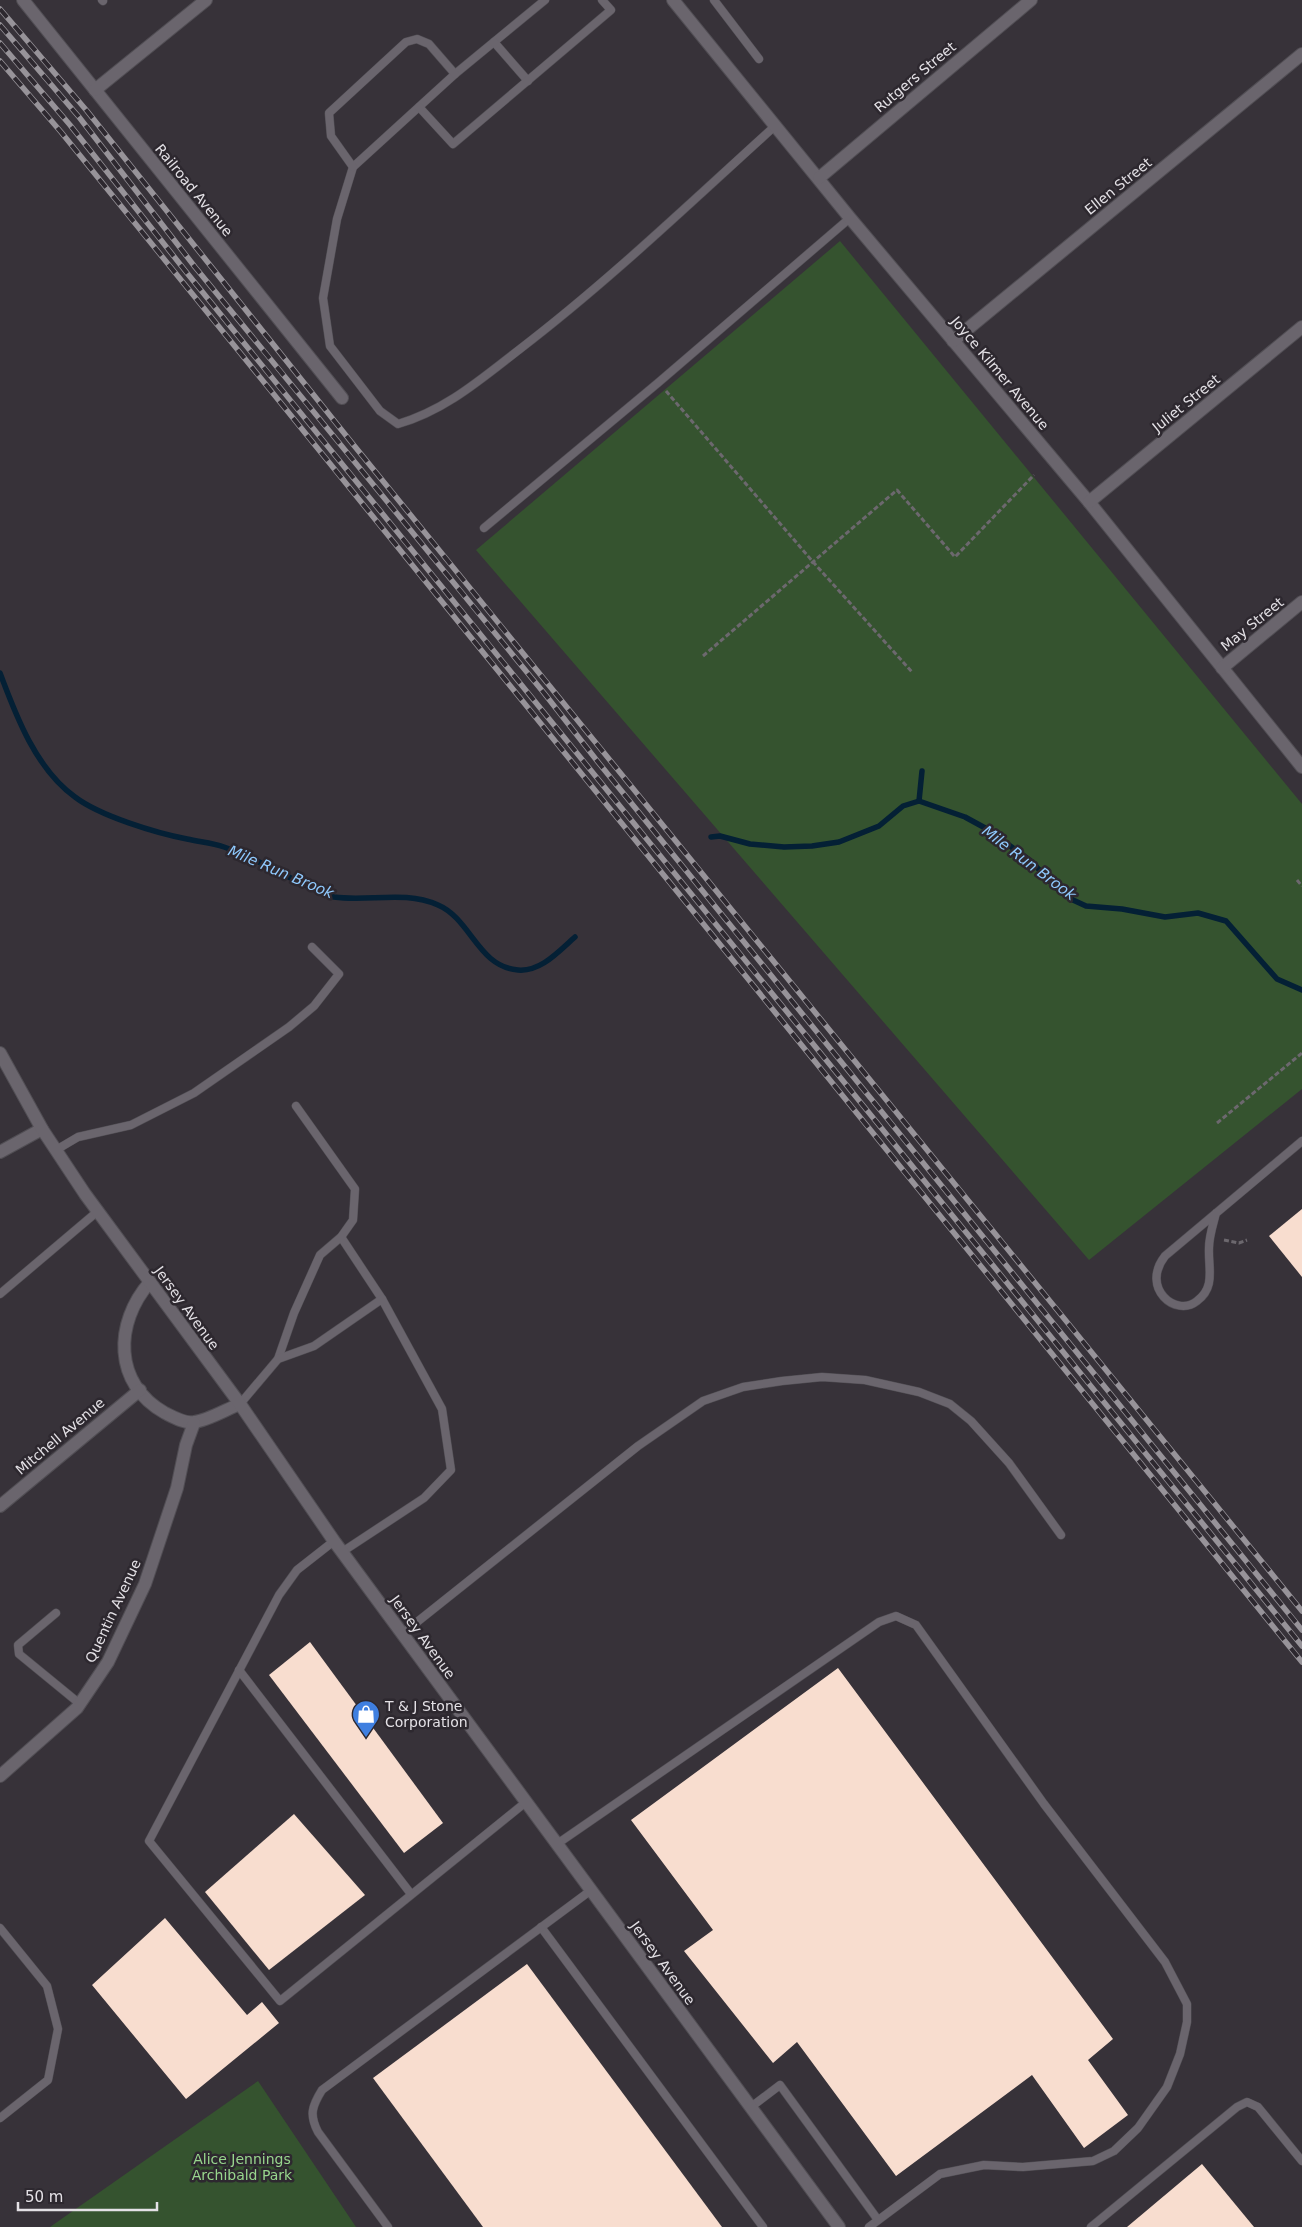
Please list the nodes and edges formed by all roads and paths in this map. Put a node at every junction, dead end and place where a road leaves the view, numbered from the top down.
1 (23, 0) edge
2 (206, 0) edge
3 (545, 0) edge
4 (602, 0) edge
5 (674, 0) edge
6 (714, 0) edge
7 (1031, 0) edge
8 (494, 42) junction
9 (1302, 54) edge
10 (759, 59) dead end
11 (455, 74) junction
12 (528, 81) junction
13 (95, 90) junction
14 (418, 107) junction
15 (775, 126) junction
16 (353, 167) junction
17 (819, 178) junction
18 (850, 218) junction
19 (1302, 327) edge
20 (953, 341) junction
21 (659, 382) junction
22 (342, 398) dead end
23 (1034, 475) dead end
24 (1089, 502) junction
25 (484, 528) dead end
26 (814, 563) junction
27 (1302, 602) edge
28 (703, 656) dead end
29 (1222, 668) junction
30 (912, 672) dead end
31 (1302, 767) edge
32 (1297, 880) dead end
33 (1302, 886) edge
34 (312, 947) dead end
35 (0, 1053) edge
36 (1302, 1053) edge
37 (296, 1106) dead end
38 (1217, 1123) dead end
39 (42, 1129) junction
40 (1302, 1141) edge
41 (56, 1150) junction
42 (0, 1152) edge
43 (98, 1211) junction
44 (1216, 1213) junction
45 (341, 1237) junction
46 (1224, 1240) dead end
47 (1247, 1240) dead end
48 (150, 1282) junction
49 (0, 1294) edge
50 (382, 1299) junction
51 (278, 1359) junction
52 (140, 1390) junction
53 (240, 1404) junction
54 (194, 1423) junction
55 (0, 1506) edge
56 (1062, 1535) dead end
57 (334, 1541) junction
58 (342, 1552) junction
59 (56, 1613) dead end
60 (402, 1634) junction
61 (239, 1670) junction
62 (80, 1704) junction
63 (0, 1776) edge
64 (526, 1802) junction
65 (556, 1844) junction
66 (590, 1891) junction
67 (412, 1894) junction
68 (541, 1927) junction
69 (0, 1929) edge
70 (751, 2107) junction
71 (0, 2118) edge
72 (1302, 2161) edge
73 (878, 2220) junction
74 (388, 2227) edge
75 (764, 2227) edge
76 (840, 2227) edge
77 (870, 2227) edge
78 (1091, 2227) edge

1 - 13 street, Railroad Avenue
2 - 13 street
3 - 8 lane
4 - 12 lane
5 - 15 street, Joyce Kilmer Avenue
6 - 10 lane
7 - 17 street, Rutgers Street
8 - 11 lane
8 - 12 lane
9 - 20 street, Ellen Street
11 - 14 lane
11 - 16 lane
12 - 14 lane
13 - 22 street, Railroad Avenue
14 - 16 lane
15 - 16 lane
15 - 17 street, Joyce Kilmer Avenue
17 - 18 street, Joyce Kilmer Avenue
18 - 20 street, Joyce Kilmer Avenue
18 - 21 lane
19 - 24 street, Juliet Street
20 - 24 street, Joyce Kilmer Avenue
21 - 25 lane
21 - 26 path
23 - 26 path
24 - 29 street, Joyce Kilmer Avenue
26 - 28 path
26 - 30 path
27 - 29 street, May Street
29 - 31 street, Joyce Kilmer Avenue
32 - 33 path
34 - 41 lane
35 - 39 street, Jersey Avenue
36 - 38 path
37 - 45 lane
39 - 41 street, Jersey Avenue
39 - 42 street
40 - 44 lane
41 - 43 street, Jersey Avenue
43 - 48 street, Jersey Avenue
43 - 49 lane
44 - 44 lane
45 - 50 lane
45 - 51 lane
46 - 47 path
48 - 52 street
48 - 53 street, Jersey Avenue
50 - 51 lane
50 - 58 lane
51 - 53 lane
52 - 54 street
52 - 55 street, Mitchell Avenue
53 - 54 street
53 - 57 street, Jersey Avenue
54 - 62 street, Quentin Avenue
56 - 60 lane
57 - 58 street, Jersey Avenue
57 - 61 lane
58 - 60 street, Jersey Avenue
59 - 62 lane
60 - 64 street, Jersey Avenue
61 - 67 lane
61 - 67 lane
62 - 63 street, Quentin Avenue
64 - 65 street, Jersey Avenue
64 - 67 lane
65 - 66 street, Jersey Avenue
65 - 73 lane
66 - 68 lane
66 - 70 street, Jersey Avenue
68 - 74 lane
68 - 75 lane
69 - 71 lane
70 - 73 lane
70 - 76 street, Jersey Avenue
72 - 78 lane
73 - 77 lane

